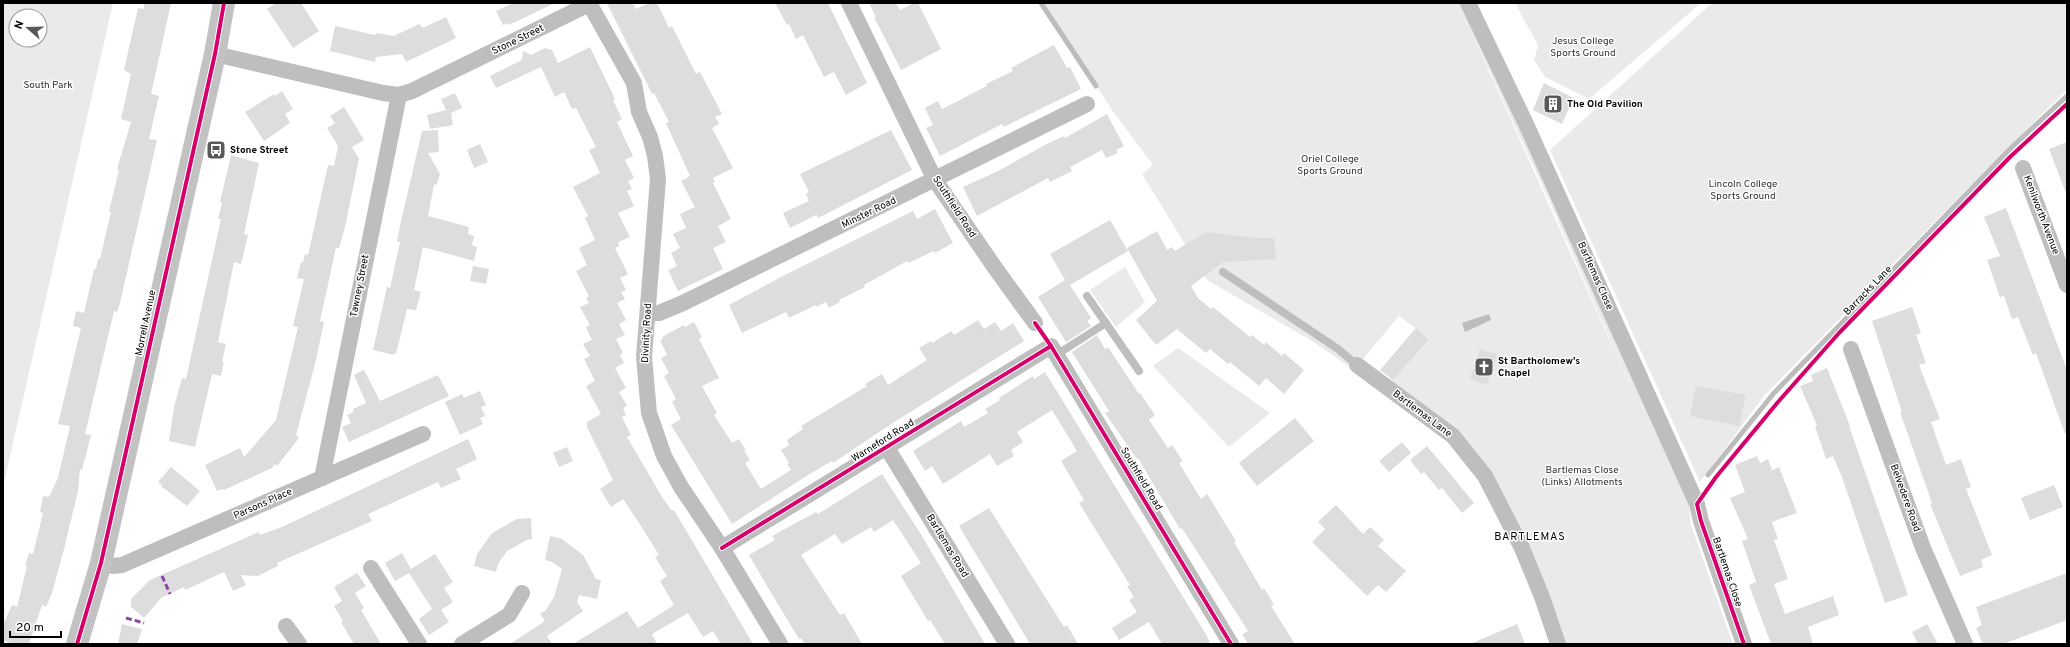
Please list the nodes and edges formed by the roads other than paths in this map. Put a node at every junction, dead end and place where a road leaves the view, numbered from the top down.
1 (224, 3) edge
2 (589, 3) edge
3 (849, 3) edge
4 (1468, 3) edge
5 (215, 54) junction
6 (399, 95) junction
7 (1087, 104) dead end
8 (2023, 168) dead end
9 (935, 180) junction
10 (1223, 272) dead end
11 (2067, 285) edge
12 (1087, 296) dead end
13 (648, 313) junction
14 (1035, 323) dead end
15 (1106, 323) junction
16 (1851, 349) dead end
17 (1054, 351) junction
18 (1358, 365) joint
19 (1139, 370) dead end
20 (423, 434) dead end
21 (887, 448) junction
22 (322, 478) junction
23 (722, 548) junction
24 (101, 563) junction
25 (370, 568) dead end
26 (522, 593) dead end
27 (286, 626) dead end
28 (77, 644) edge
29 (299, 644) edge
30 (419, 644) edge
31 (462, 644) edge
32 (780, 644) edge
33 (1007, 644) edge
34 (1231, 644) edge
35 (1558, 644) edge
36 (1744, 644) edge
37 (1965, 644) edge

1 - 5 street, Morrell Avenue
2 - 6 street, Stone Street
2 - 13 street, Divinity Road
3 - 9 street, Southfield Road
4 - 36 street, Bartlemas Close
5 - 6 street, Stone Street
5 - 24 street, Morrell Avenue
6 - 22 street, Tawney Street
7 - 9 street, Minster Road
8 - 11 street, Kenilworth Avenue
9 - 13 street, Minster Road
9 - 14 street, Southfield Road
10 - 18 lane
12 - 15 lane
13 - 23 street, Divinity Road
15 - 17 lane
15 - 19 lane
16 - 37 street, Belvedere Road
17 - 21 street, Warneford Road
17 - 34 street, Southfield Road
18 - 35 street, Bartlemas Lane
20 - 22 street, Parsons Place
21 - 23 street, Warneford Road
21 - 33 street, Bartlemas Road
22 - 24 street, Parsons Place
23 - 32 street, Divinity Road
24 - 28 street, Morrell Avenue
25 - 30 street
26 - 31 street
27 - 29 street

